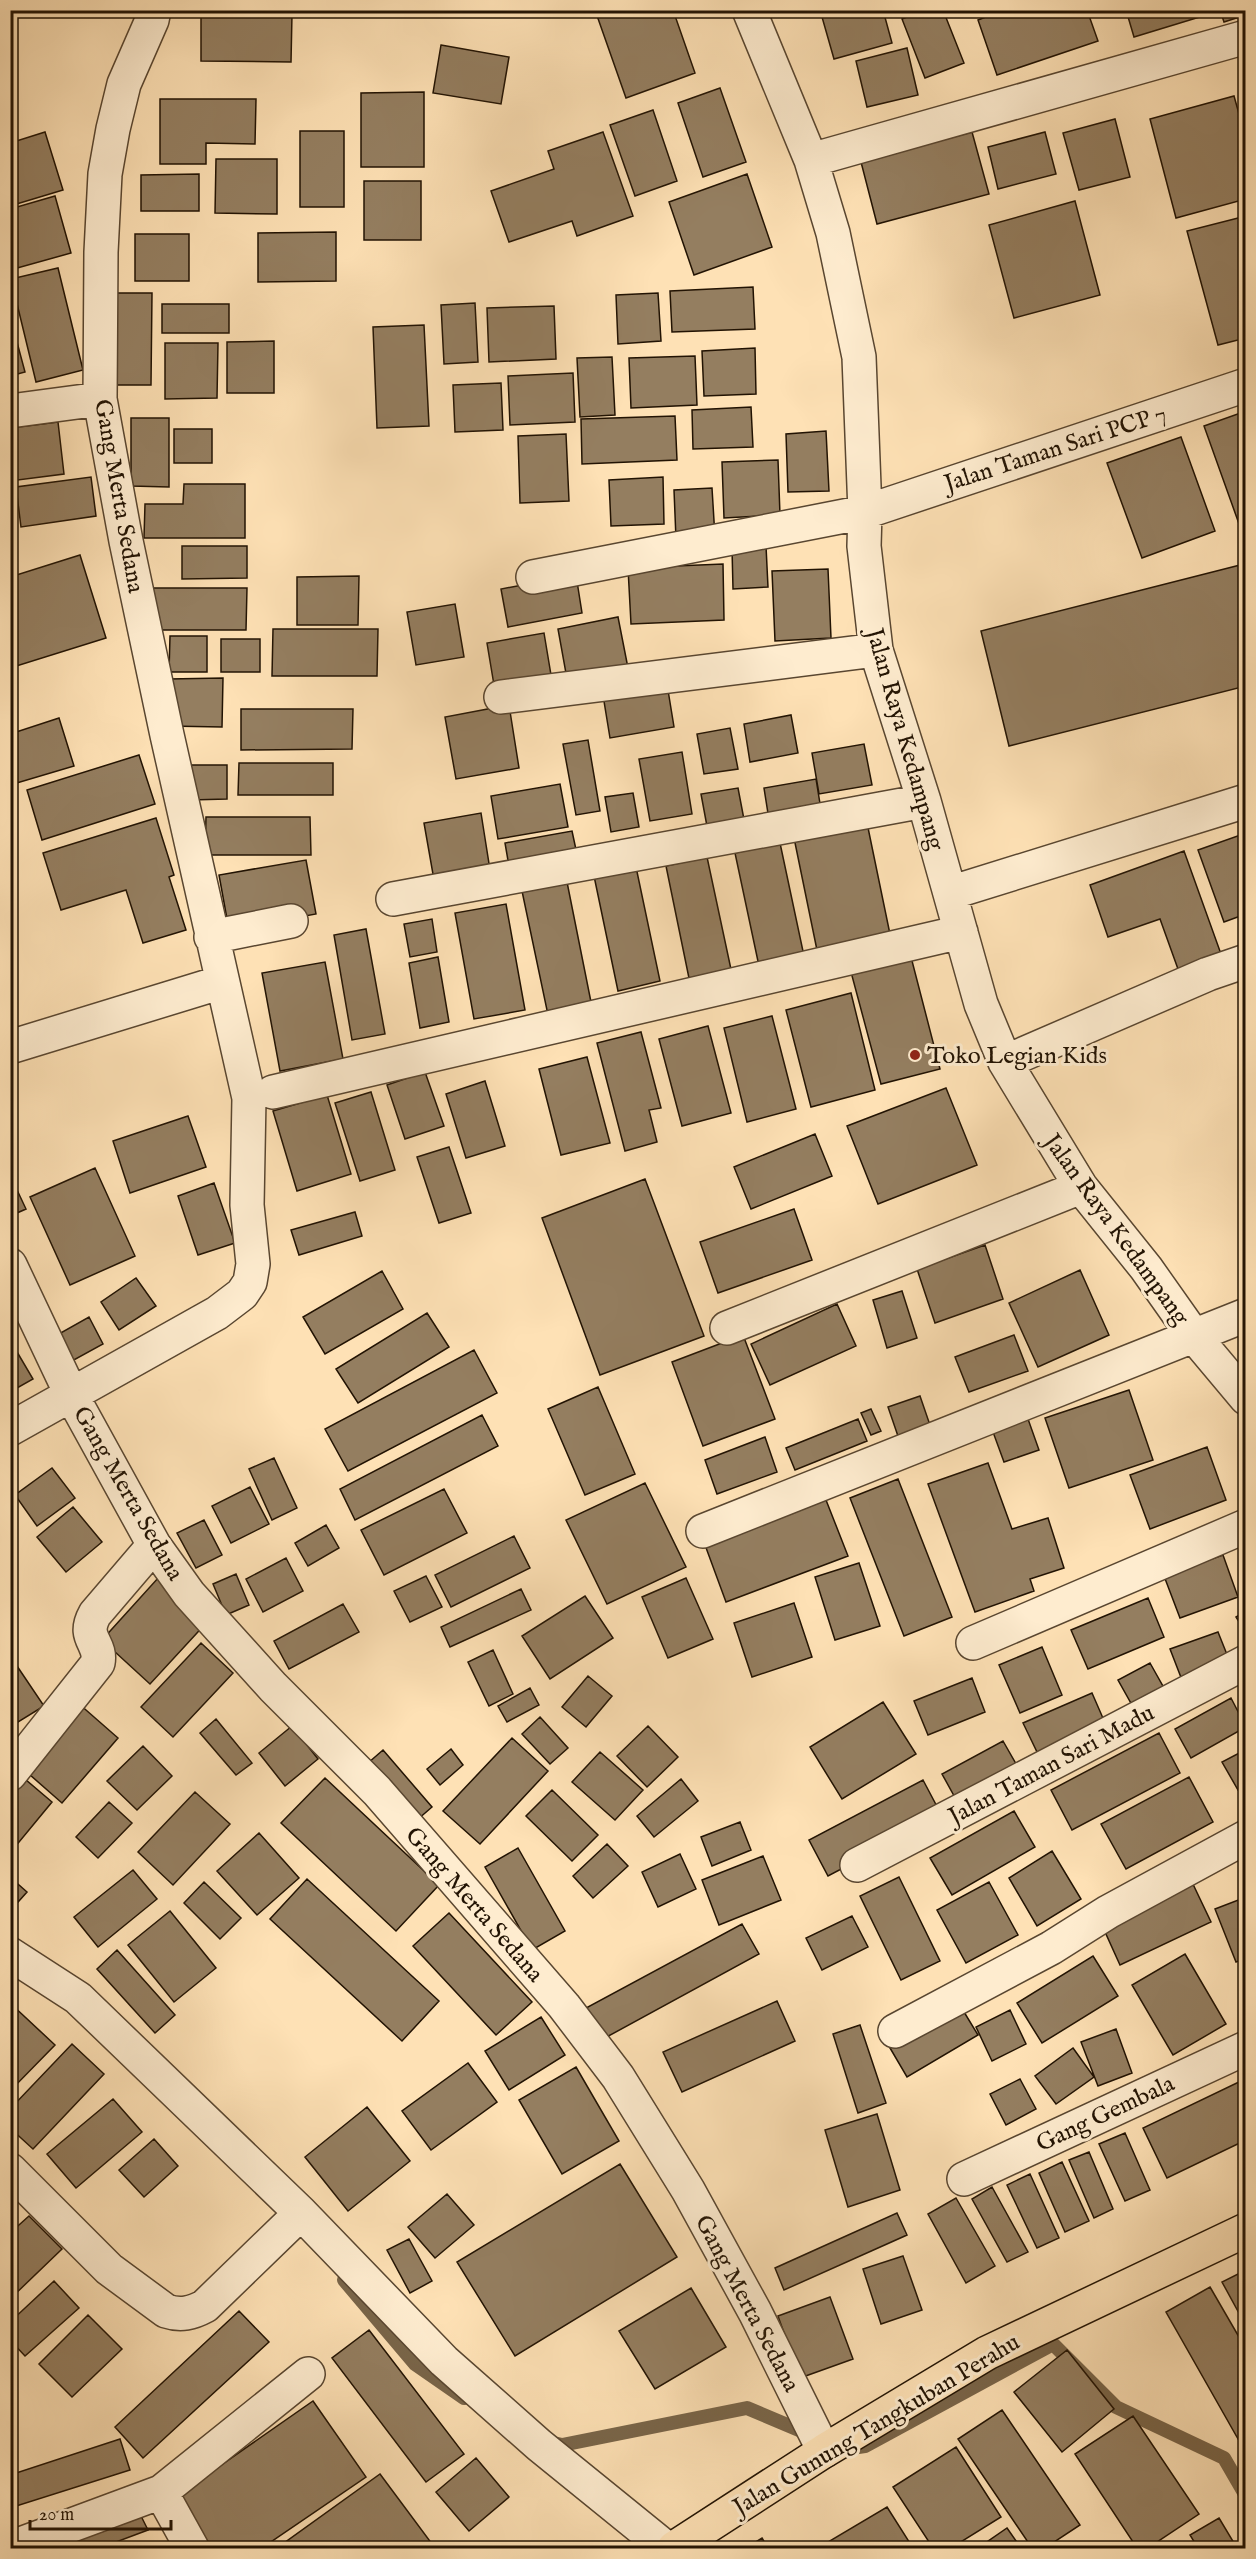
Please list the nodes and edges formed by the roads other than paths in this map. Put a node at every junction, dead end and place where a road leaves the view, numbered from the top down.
1 (154, 10) edge
2 (749, 10) edge
3 (1245, 37) edge
4 (811, 160) junction
5 (1245, 385) edge
6 (100, 399) junction
7 (10, 411) edge
8 (865, 512) junction
9 (533, 577) dead end
10 (876, 650) junction
11 (501, 697) dead end
12 (924, 801) junction
13 (1245, 801) edge
14 (951, 893) junction
15 (393, 899) dead end
16 (291, 921) dead end
17 (962, 932) junction
18 (211, 937) junction
19 (1245, 961) edge
20 (222, 981) junction
21 (10, 1047) edge
22 (1005, 1062) junction
23 (273, 1092) dead end
24 (1082, 1187) junction
25 (10, 1265) edge
26 (1245, 1315) edge
27 (727, 1328) dead end
28 (1194, 1336) junction
29 (72, 1396) junction
30 (1245, 1398) edge
31 (10, 1429) edge
32 (1245, 1526) edge
33 (703, 1531) dead end
34 (154, 1545) junction
35 (973, 1643) dead end
36 (1245, 1662) edge
37 (10, 1774) edge
38 (1245, 1837) edge
39 (857, 1865) dead end
40 (10, 1954) edge
41 (895, 2031) dead end
42 (1245, 2048) edge
43 (10, 2170) edge
44 (964, 2179) dead end
45 (301, 2213) junction
46 (1245, 2230) edge
47 (308, 2374) dead end
48 (824, 2451) junction
49 (161, 2492) junction
50 (10, 2548) edge
51 (192, 2548) edge
52 (666, 2548) edge
53 (674, 2548) edge

1 - 6 street, Gang Merta Sedana
2 - 4 street, Jalan Raya Kedampang
3 - 4 street
4 - 8 street, Jalan Raya Kedampang
5 - 8 street, Jalan Taman Sari PCP 7
6 - 7 street
6 - 18 street, Gang Merta Sedana
8 - 9 street, Jalan Taman Sari PCP 7
8 - 10 street, Jalan Raya Kedampang
10 - 11 street
10 - 12 street, Jalan Raya Kedampang
12 - 14 street, Jalan Raya Kedampang
12 - 15 street
13 - 14 street
14 - 17 street, Jalan Raya Kedampang
16 - 18 street
17 - 22 street, Jalan Raya Kedampang
17 - 23 street
18 - 20 street, Gang Merta Sedana
19 - 22 street
20 - 21 street
20 - 29 street, Gang Merta Sedana
22 - 24 street, Jalan Raya Kedampang
24 - 27 street
24 - 28 street, Jalan Raya Kedampang
25 - 29 street, Gang Merta Sedana
26 - 28 street
28 - 30 street, Jalan Raya Kedampang
28 - 33 street
29 - 31 street, Gang Merta Sedana
29 - 34 street, Gang Merta Sedana
32 - 35 street
34 - 37 street
34 - 48 street, Gang Merta Sedana
36 - 39 street, Jalan Taman Sari Madu
38 - 41 street
40 - 45 street
42 - 44 street, Gang Gembala
43 - 45 street
45 - 52 street
46 - 48 main road, Jalan Gunung Tangkuban Perahu
47 - 49 street
48 - 53 main road, Jalan Gunung Tangkuban Perahu
49 - 50 street
49 - 51 street

